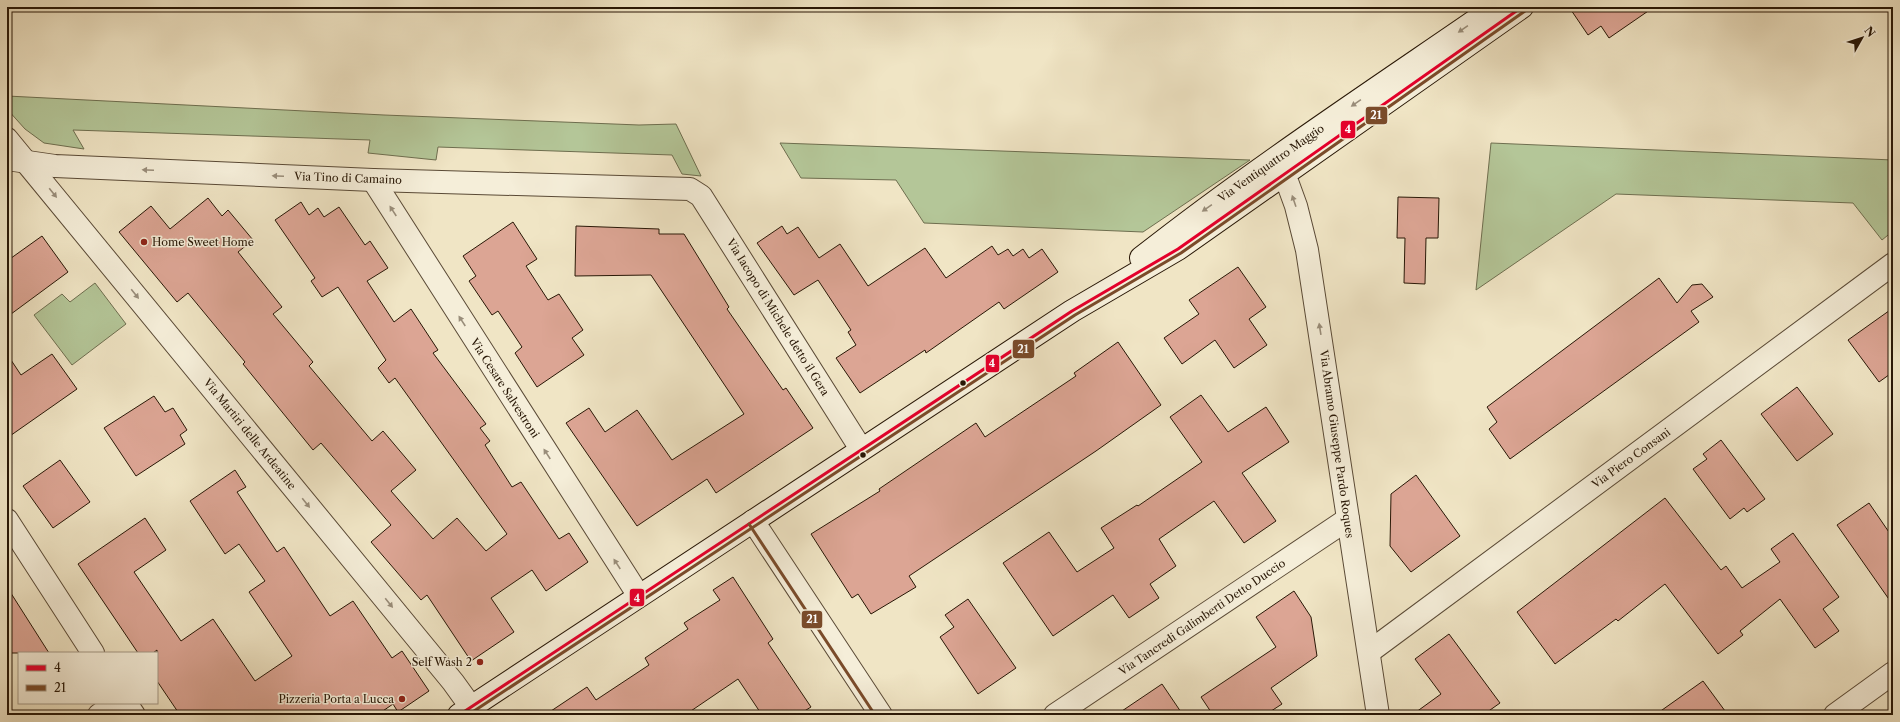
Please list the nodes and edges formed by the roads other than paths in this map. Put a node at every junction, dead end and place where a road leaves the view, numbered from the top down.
1 (1495, 7) edge
2 (1522, 7) edge
3 (7, 138) edge
4 (7, 159) edge
5 (28, 163) junction
6 (1278, 169) junction
7 (373, 180) junction
8 (690, 189) joint
9 (1893, 264) edge
10 (862, 450) junction
11 (1348, 519) junction
12 (7, 520) edge
13 (753, 521) junction
14 (639, 596) junction
15 (92, 652) edge
16 (1369, 652) junction
17 (1893, 673) edge
18 (115, 704) edge
19 (127, 704) edge
20 (466, 711) edge
21 (99, 715) edge
22 (134, 715) edge
23 (882, 715) edge
24 (1055, 715) edge
25 (1378, 715) edge
26 (1835, 715) edge

1 -> 6 street, Via Ventiquattro Maggio
2 - 6 street, Via Ventiquattro Maggio
3 - 5 street, Via Martiri delle Ardeatine
4 - 5 street, Via Tino di Camaino
7 -> 5 street, Via Tino di Camaino
5 -> 20 street, Via Martiri delle Ardeatine
6 - 10 street, Via Ventiquattro Maggio
11 -> 6 street, Via Abramo Giuseppe Pardo Roques
7 - 8 street, Via Tino di Camaino
14 -> 7 street, Via Cesare Salvestroni
8 - 10 street, Via Iacopo di Michele detto il Gera
9 - 16 street, Via Piero Consani
10 - 13 street, Via Ventiquattro Maggio
11 - 16 street, Via Abramo Giuseppe Pardo Roques
11 - 24 street, Via Tancredi Galimberti Detto Duccio
12 - 15 street
13 - 14 street, Via Ventiquattro Maggio
13 - 23 street
14 - 20 street, Via Ventiquattro Maggio
16 - 25 street, Via Abramo Giuseppe Pardo Roques
17 - 26 street
18 - 21 street
19 - 22 street

